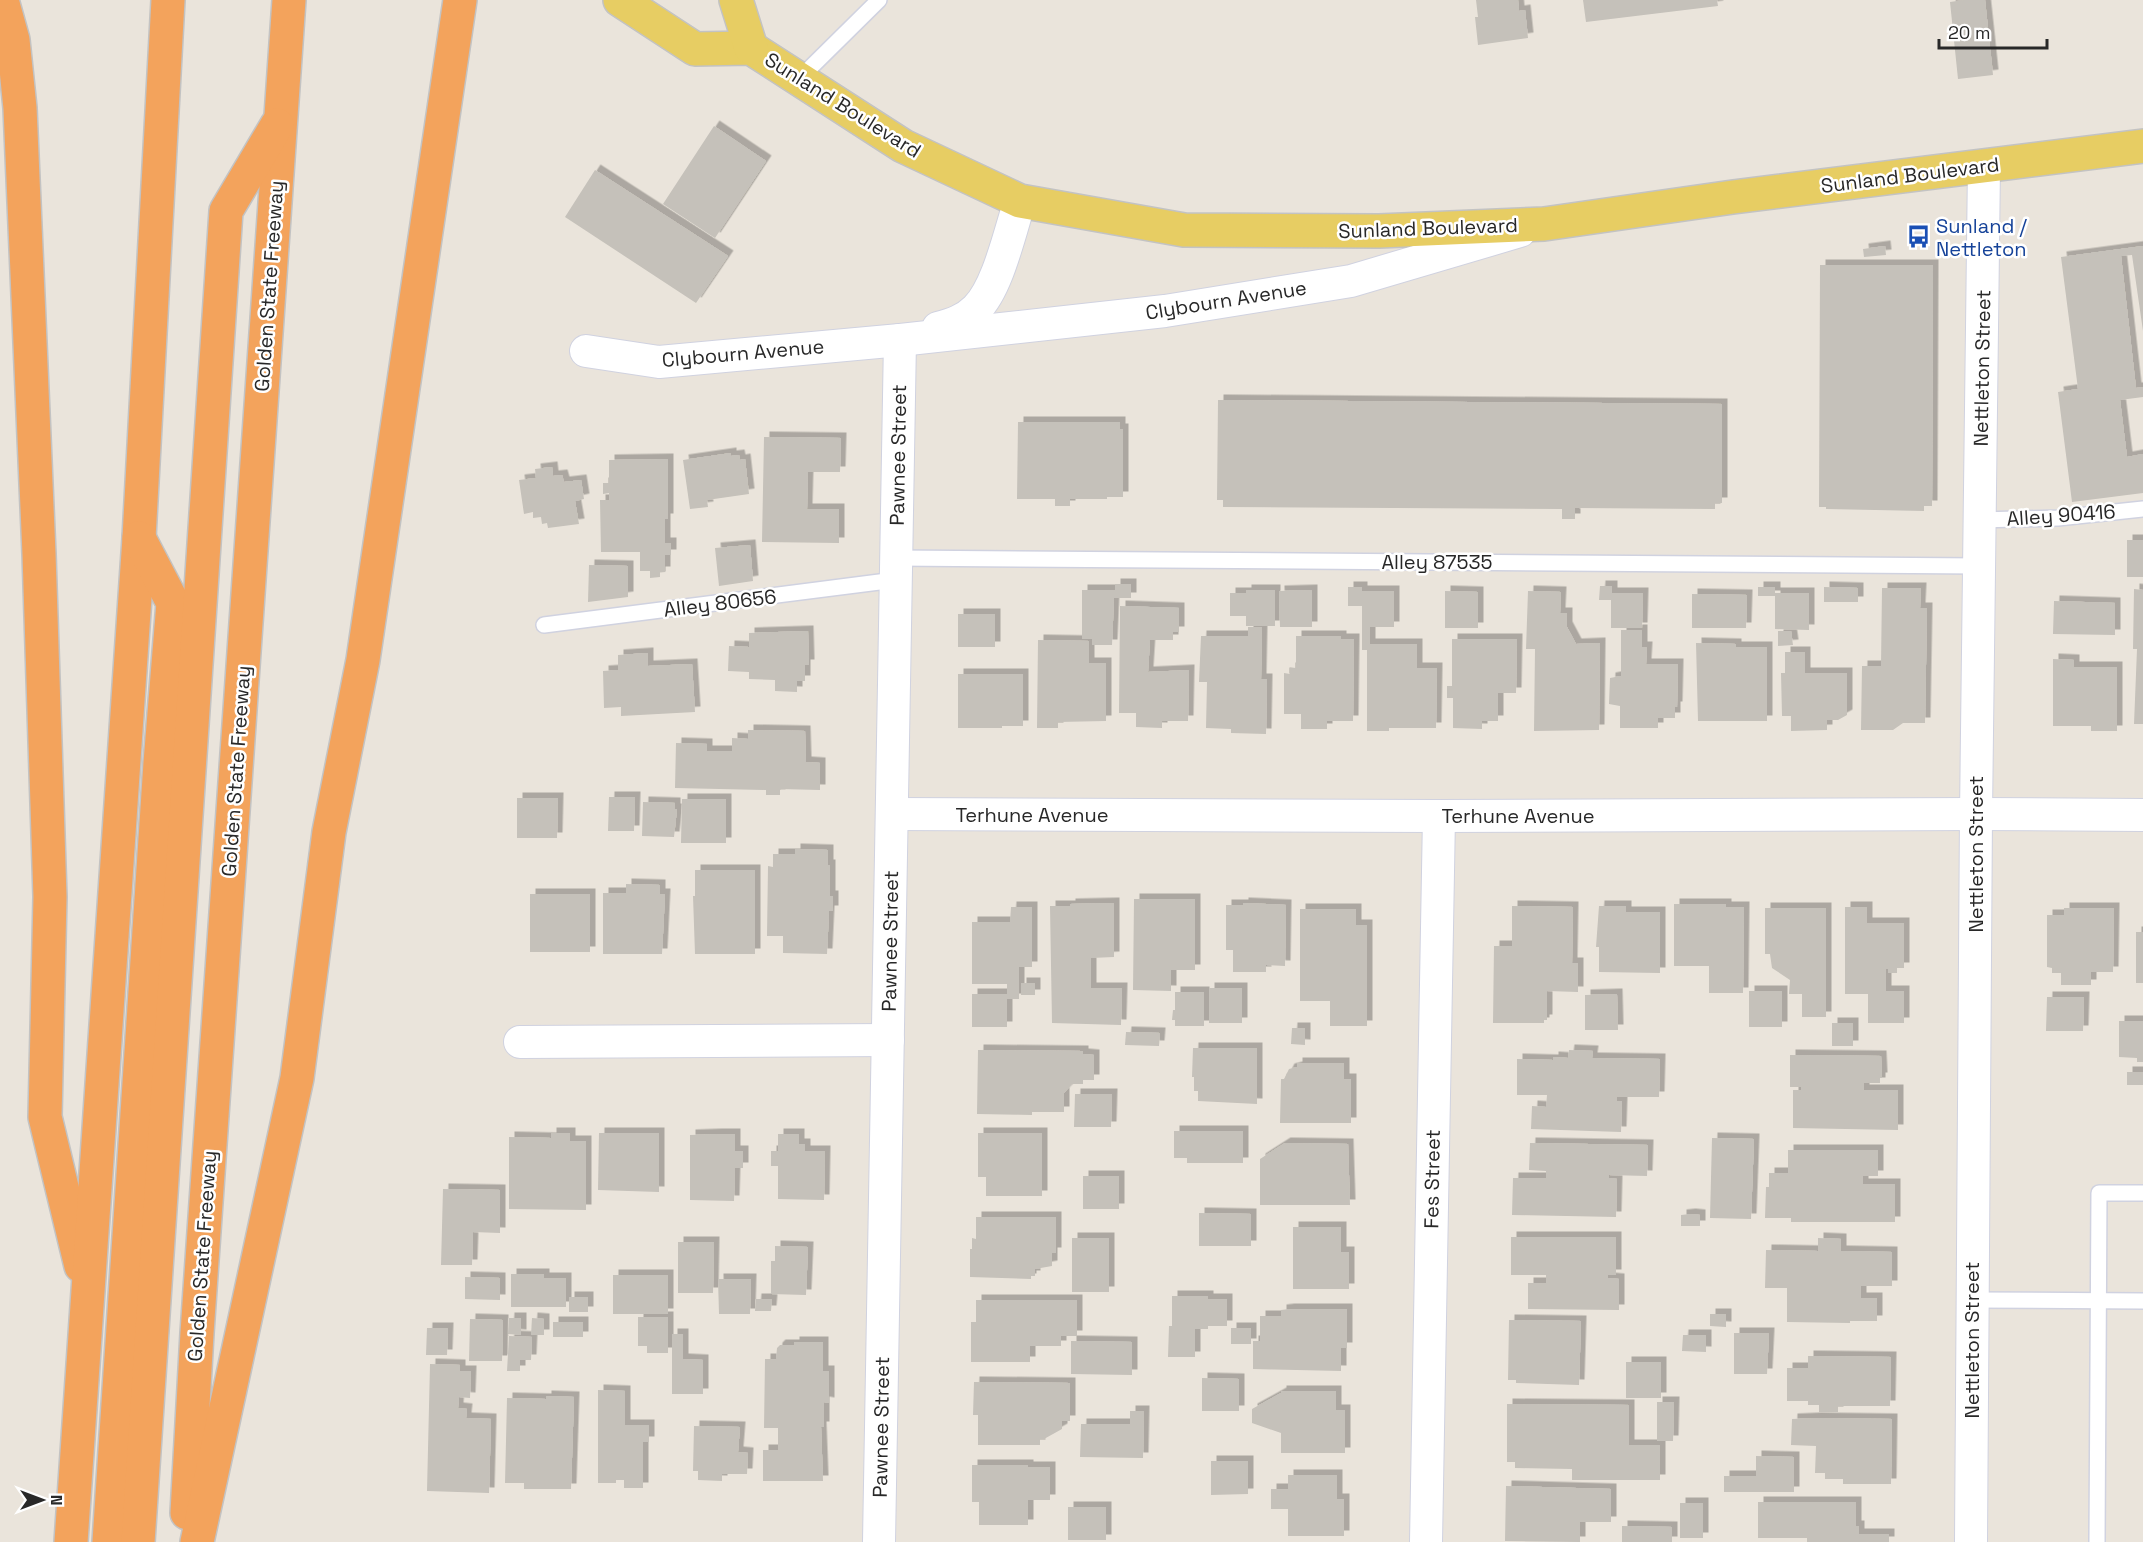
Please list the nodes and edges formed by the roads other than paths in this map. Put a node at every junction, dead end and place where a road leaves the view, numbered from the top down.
1 (2, 0) edge
2 (168, 0) edge
3 (288, 0) edge
4 (460, 0) edge
5 (620, 0) edge
6 (736, 0) edge
7 (879, 0) edge
8 (751, 48) junction
9 (799, 79) junction
10 (280, 118) junction
11 (2143, 146) edge
12 (1984, 166) junction
13 (1020, 201) junction
14 (1544, 224) junction
15 (900, 340) junction
16 (586, 351) dead end
17 (2143, 509) edge
18 (1980, 520) junction
19 (139, 538) junction
20 (1979, 566) junction
21 (895, 569) junction
22 (544, 625) dead end
23 (1976, 813) junction
24 (892, 814) junction
25 (2143, 815) edge
26 (1439, 816) junction
27 (888, 1040) junction
28 (520, 1042) dead end
29 (2143, 1193) edge
30 (89, 1300) junction
31 (1972, 1300) junction
32 (2099, 1300) junction
33 (2143, 1301) edge
34 (71, 1542) edge
35 (109, 1542) edge
36 (138, 1542) edge
37 (185, 1542) edge
38 (197, 1542) edge
39 (879, 1542) edge
40 (1426, 1542) edge
41 (1971, 1542) edge
42 (2097, 1542) edge

1 - 30 highway
2 - 19 highway
3 - 10 highway, Golden State Freeway
4 - 38 highway
5 - 8 main road, Sunland Boulevard
6 - 8 main road, Sunland Boulevard
7 - 9 lane
8 - 9 main road, Sunland Boulevard
9 - 13 main road, Sunland Boulevard
10 - 36 highway
10 - 37 highway, Golden State Freeway
11 - 12 main road, Sunland Boulevard
12 - 14 main road, Sunland Boulevard
12 - 18 street, Nettleton Street
13 - 14 main road, Sunland Boulevard
13 - 15 street, Clybourn Avenue
14 - 15 street, Clybourn Avenue
15 - 16 street, Clybourn Avenue
15 - 21 street, Pawnee Street
17 - 18 lane, Alley 90416
18 - 20 street, Nettleton Street
19 - 30 highway
19 - 35 highway
20 - 21 lane, Alley 87535
20 - 23 street, Nettleton Street
21 - 22 lane, Alley 80656
21 - 24 street, Pawnee Street
23 - 25 street, Terhune Avenue
23 - 26 street, Terhune Avenue
23 - 31 street, Nettleton Street
24 - 26 street, Terhune Avenue
24 - 27 street, Pawnee Street
26 - 40 street, Fes Street
27 - 28 street
27 - 39 street, Pawnee Street
29 - 32 lane
30 - 34 highway
31 - 32 lane
31 - 41 street, Nettleton Street
32 - 33 lane
32 - 42 lane

